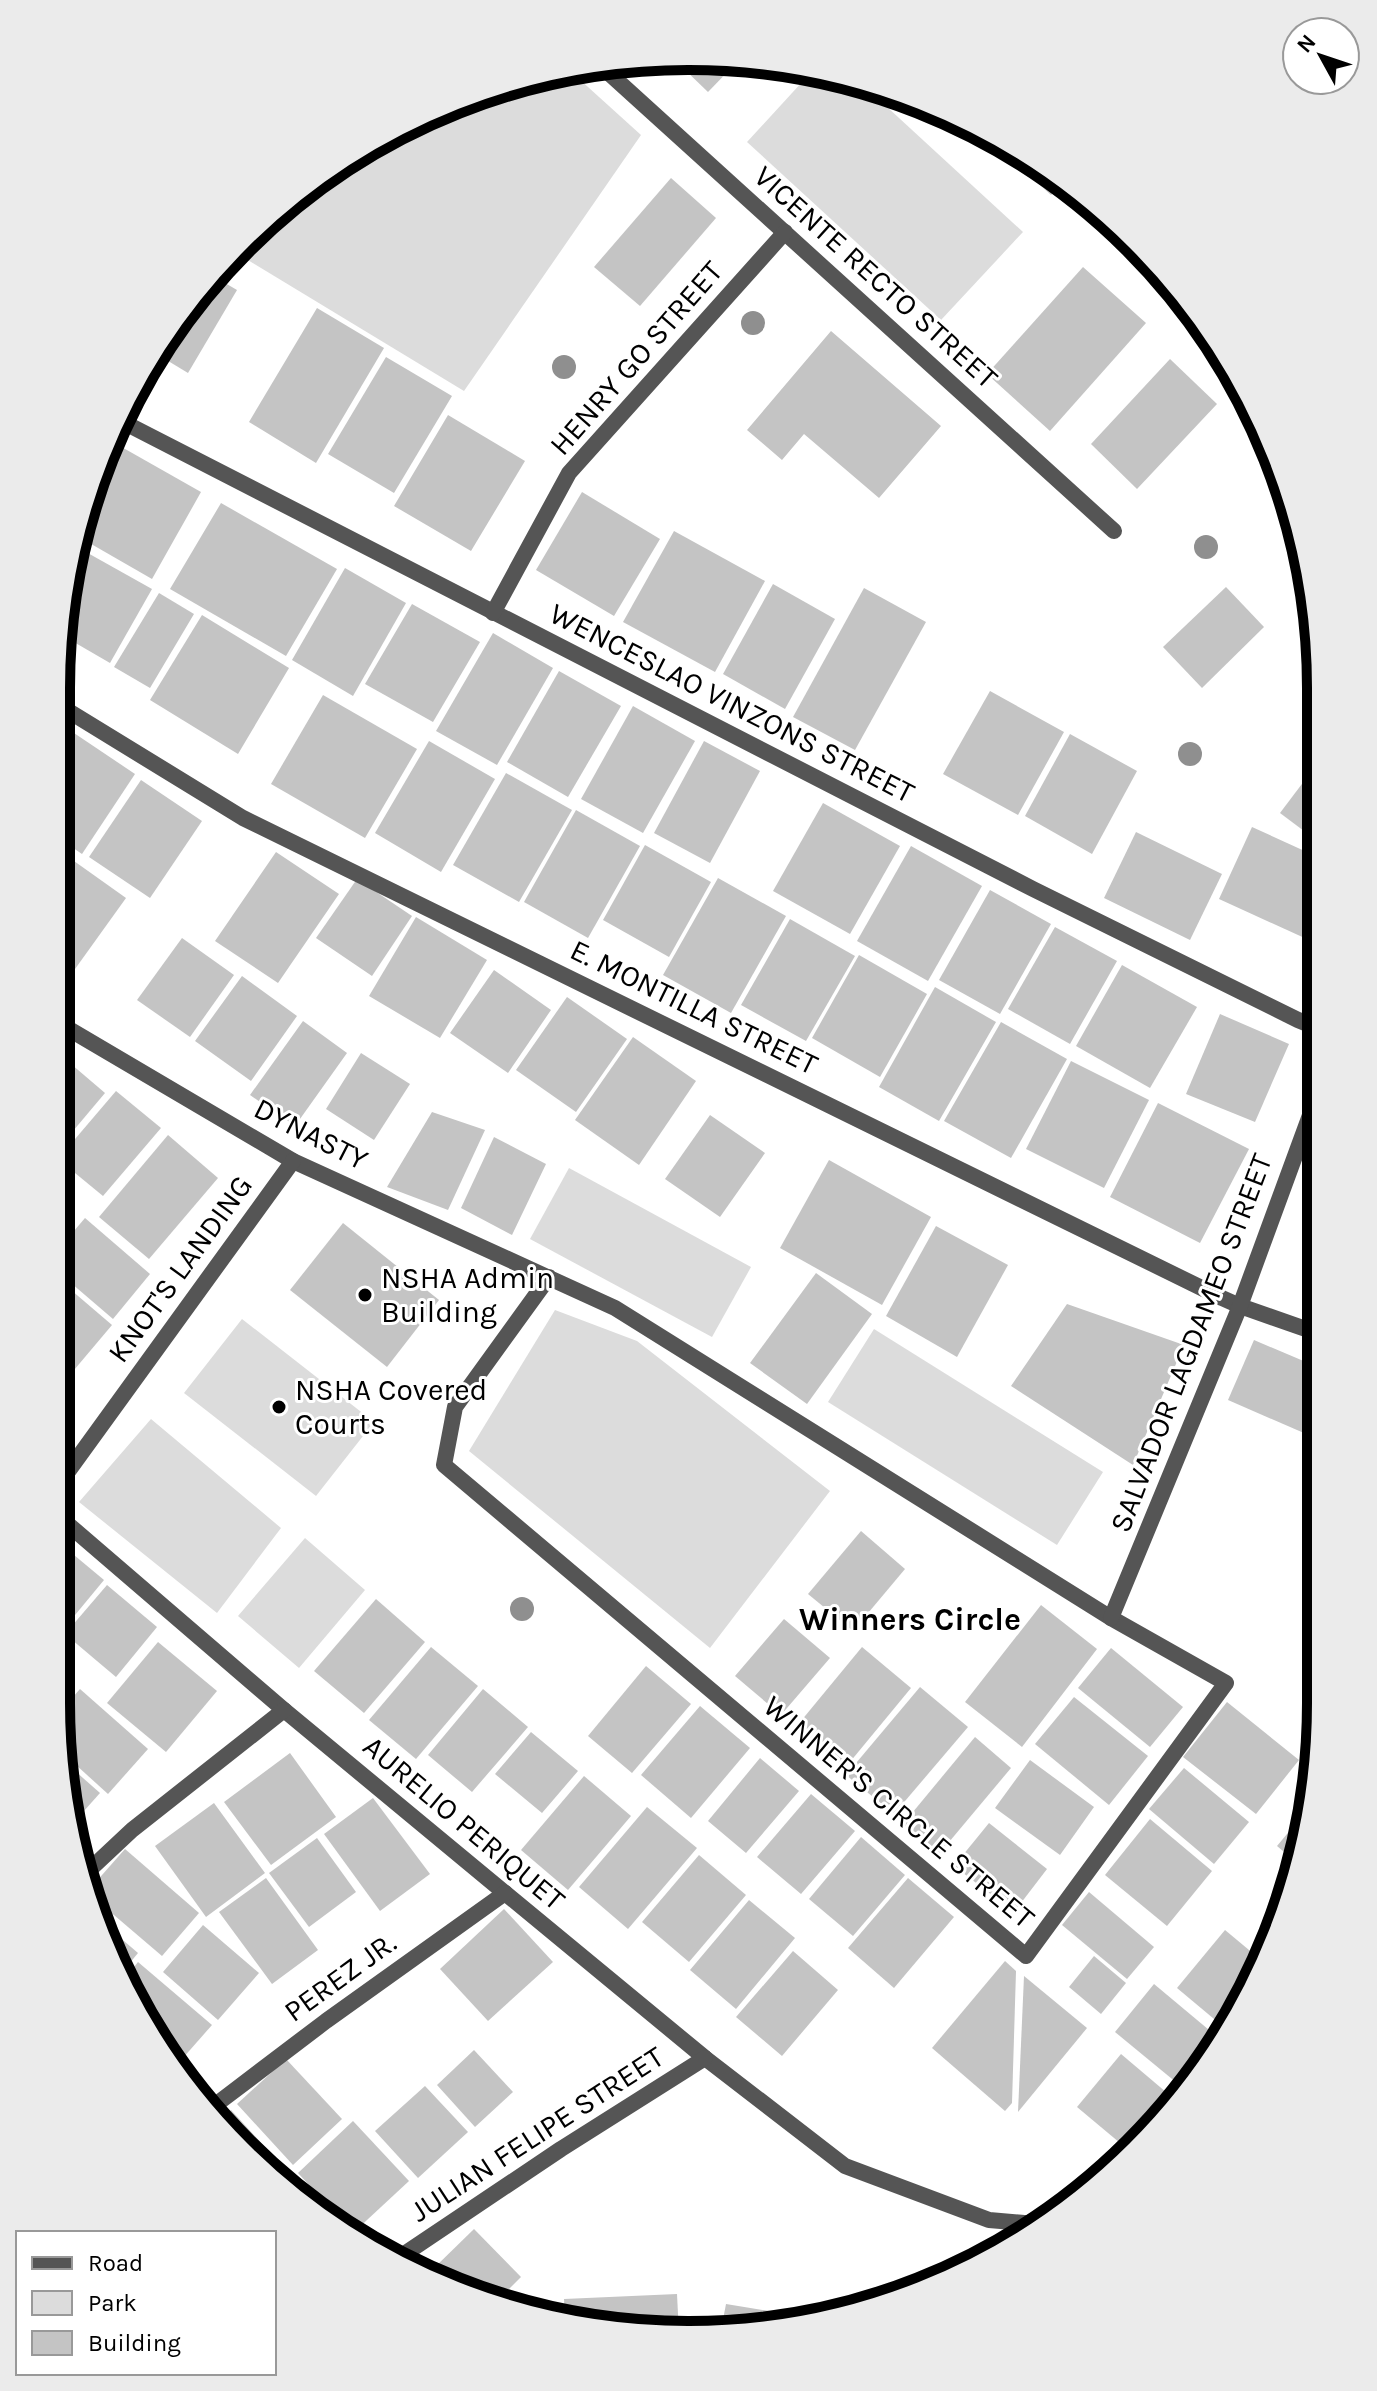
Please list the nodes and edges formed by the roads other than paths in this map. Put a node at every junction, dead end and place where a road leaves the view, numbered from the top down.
1 (611, 75) edge
2 (785, 232) junction
3 (129, 425) edge
4 (1114, 531) dead end
5 (493, 613) junction
6 (70, 712) edge
7 (1307, 1024) edge
8 (70, 1034) edge
9 (1307, 1123) edge
10 (293, 1161) junction
11 (549, 1277) junction
12 (1240, 1306) junction
13 (1307, 1329) edge
14 (70, 1469) edge
15 (70, 1526) edge
16 (1111, 1618) junction
17 (284, 1710) junction
18 (92, 1867) edge
19 (505, 1893) junction
20 (705, 2058) junction
21 (218, 2103) edge
22 (1023, 2223) edge
23 (407, 2253) edge

1 - 2 street, VICENTE RECTO STREET
2 - 4 street, VICENTE RECTO STREET
2 - 5 street, HENRY GO STREET
3 - 5 street, WENCESLAO VINZONS STREET
5 - 7 street, WENCESLAO VINZONS STREET
6 - 12 street, E. MONTILLA STREET
8 - 10 street, DYNASTY
9 - 12 street, SALVADOR LAGDAMEO STREET
10 - 11 street, DYNASTY
10 - 14 street, KNOT'S LANDING
11 - 16 street, WINNER'S CIRCLE STREET
11 - 16 street, WINNER'S CIRCLE STREET
12 - 13 street, E. MONTILLA STREET
12 - 16 street, SALVADOR LAGDAMEO STREET
15 - 17 street, AURELIO PERIQUET
17 - 18 street
17 - 19 street, AURELIO PERIQUET
19 - 20 street, AURELIO PERIQUET
19 - 21 street, PEREZ JR.
20 - 22 street, AURELIO PERIQUET
20 - 23 street, JULIAN FELIPE STREET

